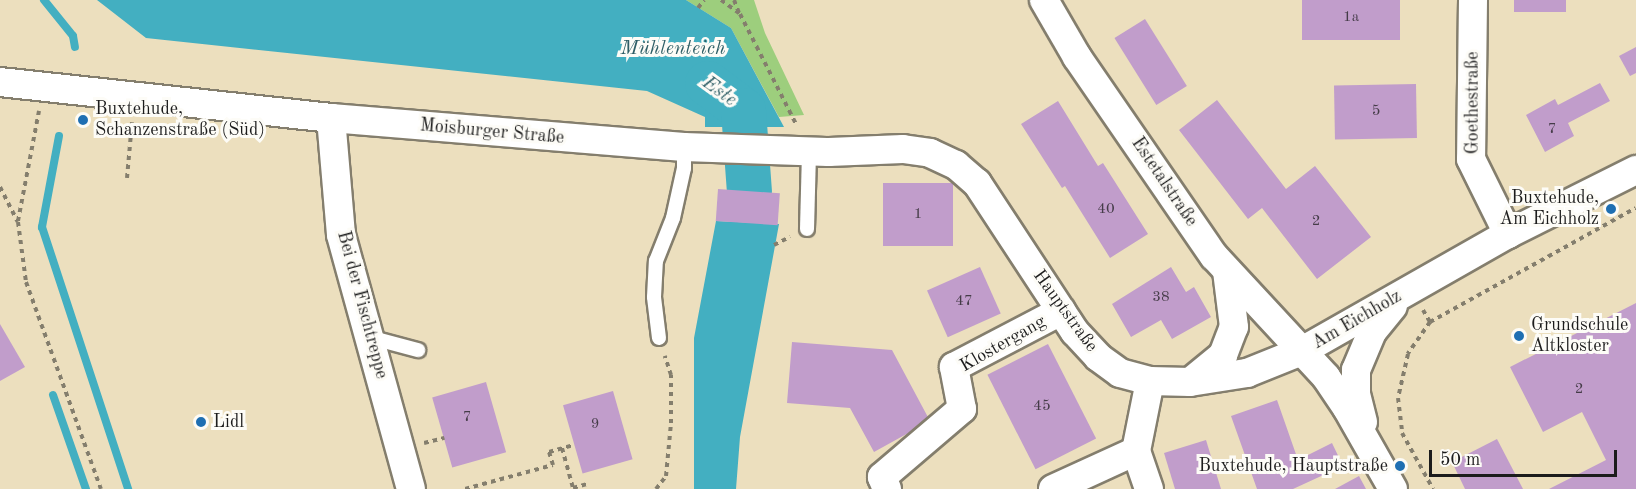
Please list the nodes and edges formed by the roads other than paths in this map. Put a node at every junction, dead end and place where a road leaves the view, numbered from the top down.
1 (1044, 0) edge
2 (1473, 0) edge
3 (0, 82) edge
4 (332, 118) junction
5 (696, 148) junction
6 (796, 150) junction
7 (1636, 170) edge
8 (977, 183) joint
9 (807, 229) dead end
10 (1508, 234) junction
11 (1227, 271) junction
12 (1412, 289) junction
13 (1061, 311) junction
14 (369, 337) junction
15 (659, 338) road end
16 (418, 350) dead end
17 (1302, 351) junction
18 (1150, 381) junction
19 (1190, 382) junction
20 (1370, 447) junction
21 (1137, 451) junction
22 (411, 489) edge
23 (888, 489) edge
24 (1053, 489) edge
25 (1149, 489) edge
26 (1393, 489) edge

1 - 11 street, Estetalstraße
2 - 10 street, Goethestraße
3 - 4 street, Moisburger Straße
4 - 5 street, Moisburger Straße
4 - 14 street, Bei der Fischtreppe
5 - 6 street, Moisburger Straße
5 - 15 lane
6 - 8 street, Moisburger Straße
6 - 9 lane
7 - 10 street, Am Eichholz
8 - 13 street, Hauptstraße
10 - 12 street, Am Eichholz
11 - 17 street, Estetalstraße
11 - 19 street
12 - 17 street, Am Eichholz
12 - 20 street, Am Eichholz
13 - 18 street, Hauptstraße
13 - 23 street, Klostergang
14 - 16 lane
14 - 22 street, Bei der Fischtreppe
17 - 19 street, Hauptstraße
17 - 20 street
18 - 19 street, Hauptstraße
18 - 21 street
20 - 26 street
21 - 24 street
21 - 25 street

